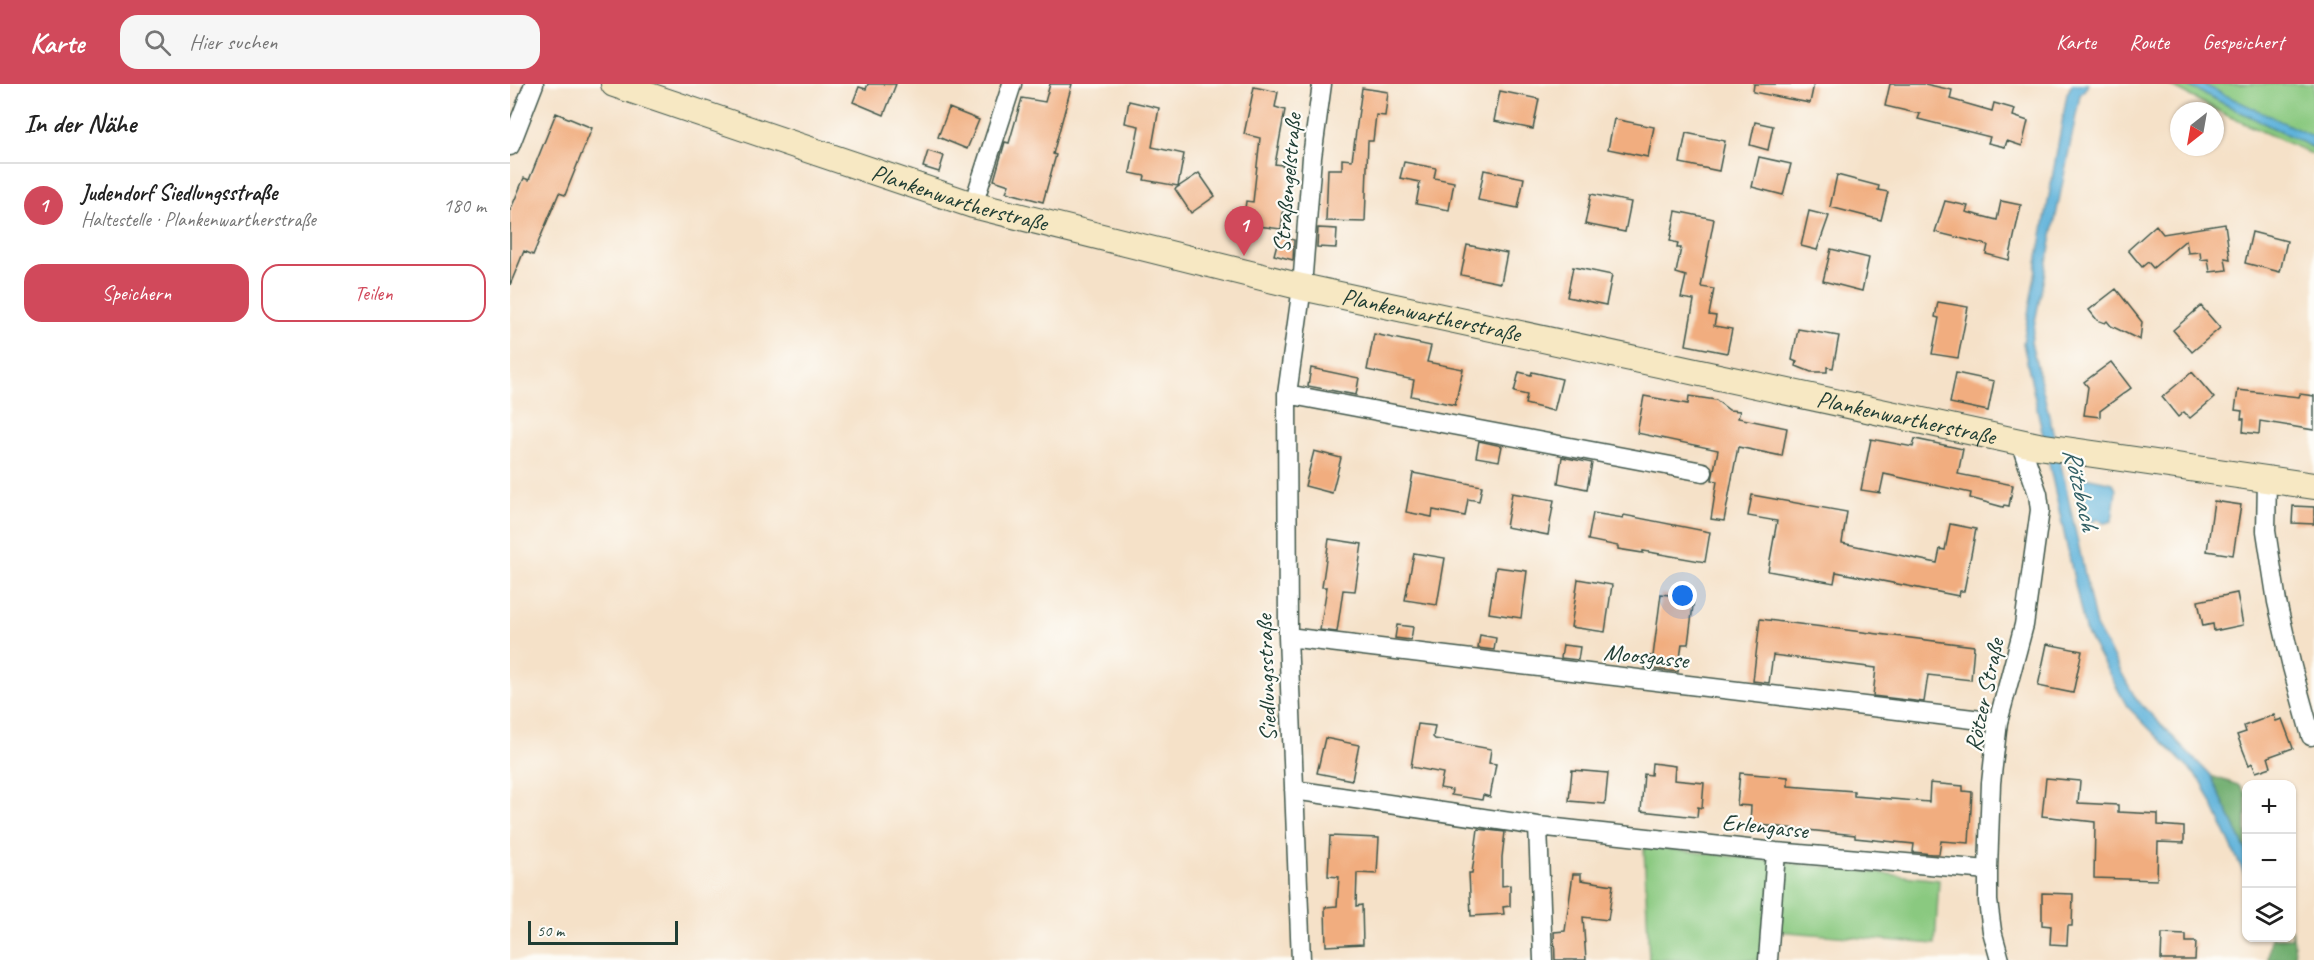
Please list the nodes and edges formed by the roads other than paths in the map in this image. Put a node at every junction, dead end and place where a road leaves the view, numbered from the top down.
1 (534, 84) edge
2 (614, 84) edge
3 (1012, 84) edge
4 (1322, 84) edge
5 (510, 146) edge
6 (973, 205) junction
7 (1302, 287) junction
8 (1287, 394) junction
9 (2029, 444) junction
10 (1703, 472) dead end
11 (2266, 480) junction
12 (2314, 486) edge
13 (1288, 637) junction
14 (1998, 722) junction
15 (2311, 736) dead end
16 (1294, 790) junction
17 (1538, 826) junction
18 (1776, 852) junction
19 (1988, 870) junction
20 (1301, 960) edge
21 (1543, 960) edge
22 (1768, 960) edge
23 (2000, 960) edge

1 - 5 street
2 - 6 main road, Plankenwartherstraße
3 - 6 street
4 - 7 street, Straßengelstraße
6 - 7 main road, Plankenwartherstraße
7 - 8 street, Siedlungsstraße
7 - 9 main road, Plankenwartherstraße
8 - 10 street
8 - 13 street, Siedlungsstraße
9 - 11 main road, Plankenwartherstraße
9 - 14 street, Rötzer Straße
11 - 12 main road, Plankenwartherstraße
11 - 15 street
13 - 14 street, Moosgasse
13 - 16 street, Siedlungsstraße
14 - 19 street, Rötzer Straße
16 - 17 street, Erlengasse
16 - 20 street, Siedlungsstraße
17 - 18 street, Erlengasse
17 - 21 street
18 - 19 street, Erlengasse
18 - 22 street
19 - 23 street, Rötzer Straße

